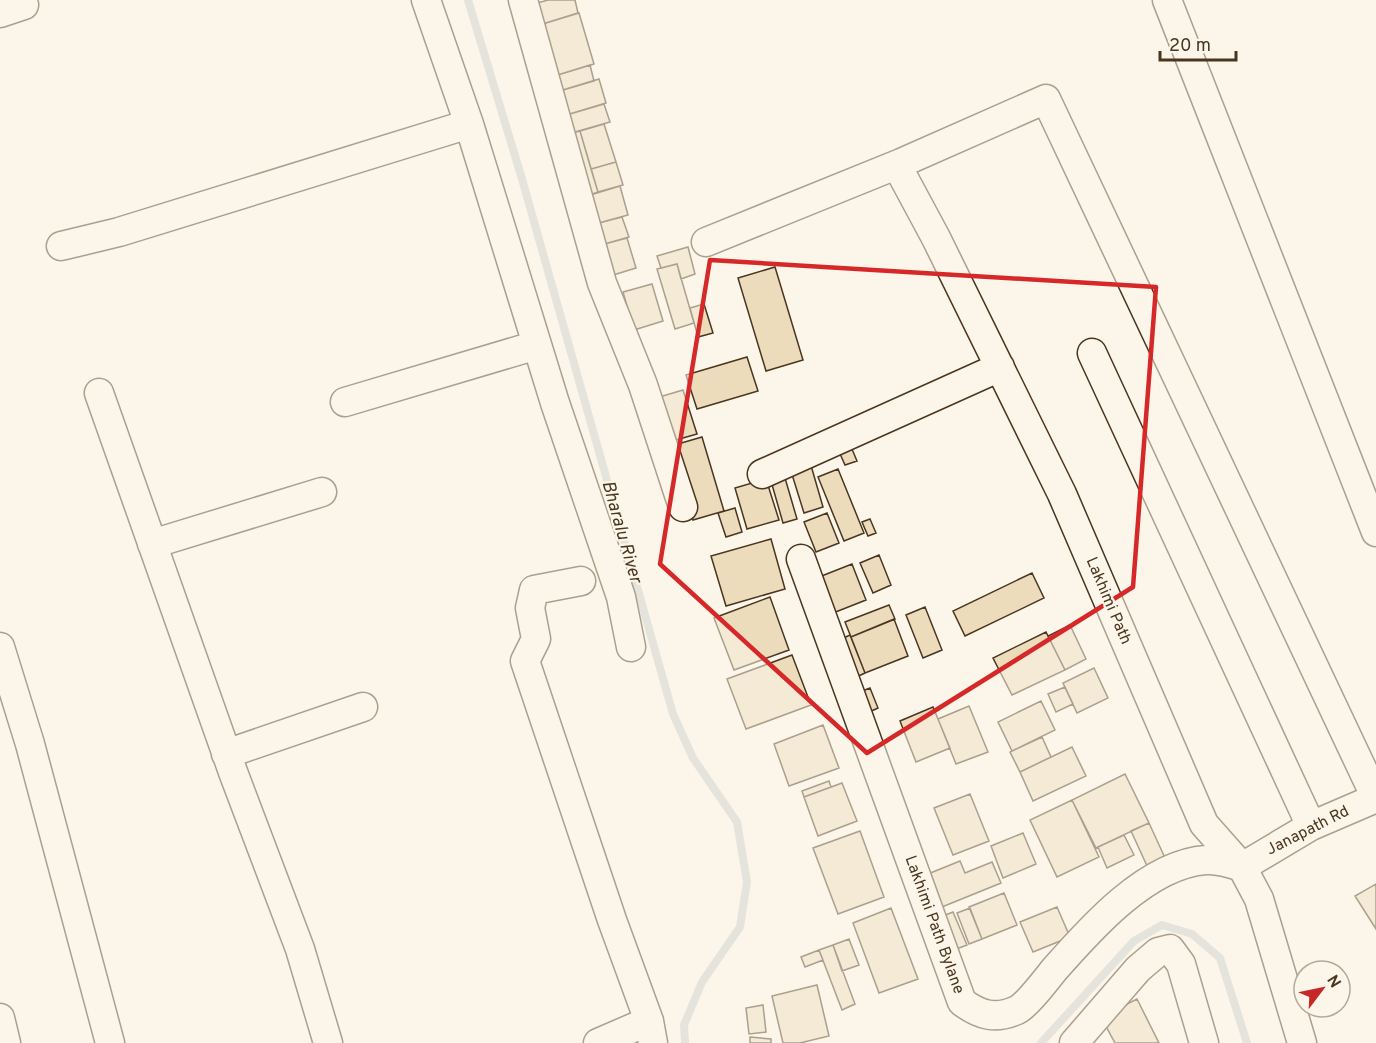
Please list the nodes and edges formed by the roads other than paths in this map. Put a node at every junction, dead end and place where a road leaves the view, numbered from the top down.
1 (426, 0) edge
2 (523, 0) edge
3 (1167, 0) edge
4 (469, 124) junction
5 (901, 163) junction
6 (706, 242) dead end
7 (61, 246) dead end
8 (537, 345) junction
9 (1092, 353) dead end
10 (1000, 367) junction
11 (99, 393) dead end
12 (345, 402) dead end
13 (762, 474) dead end
14 (322, 492) dead end
15 (683, 507) dead end
16 (1376, 532) edge
17 (152, 544) junction
18 (801, 559) dead end
19 (581, 581) dead end
20 (0, 647) edge
21 (630, 647) dead end
22 (363, 707) dead end
23 (226, 754) junction
24 (1376, 798) edge
25 (1311, 826) junction
26 (1242, 867) junction
27 (0, 1018) edge
28 (651, 1032) edge
29 (6, 1043) edge
30 (110, 1043) edge
31 (328, 1043) edge
32 (598, 1043) edge
33 (1074, 1043) edge
34 (1204, 1043) edge
35 (1302, 1043) edge

1 - 4 street
2 - 15 street
3 - 16 street
4 - 7 street
4 - 8 street
5 - 6 street
5 - 10 street, Lakhimi Path
5 - 24 street
8 - 12 street
8 - 21 street
9 - 25 street
10 - 13 street
10 - 26 street, Lakhimi Path
11 - 17 street
14 - 17 street
17 - 23 street
18 - 26 street, Lakhimi Path Bylane
19 - 28 street
20 - 30 street
22 - 23 street
23 - 31 street
24 - 25 street, Janapath Rd
25 - 26 street, Janapath Rd
26 - 35 street, Lakhimi Path
27 - 29 street
28 - 32 street
33 - 34 street

